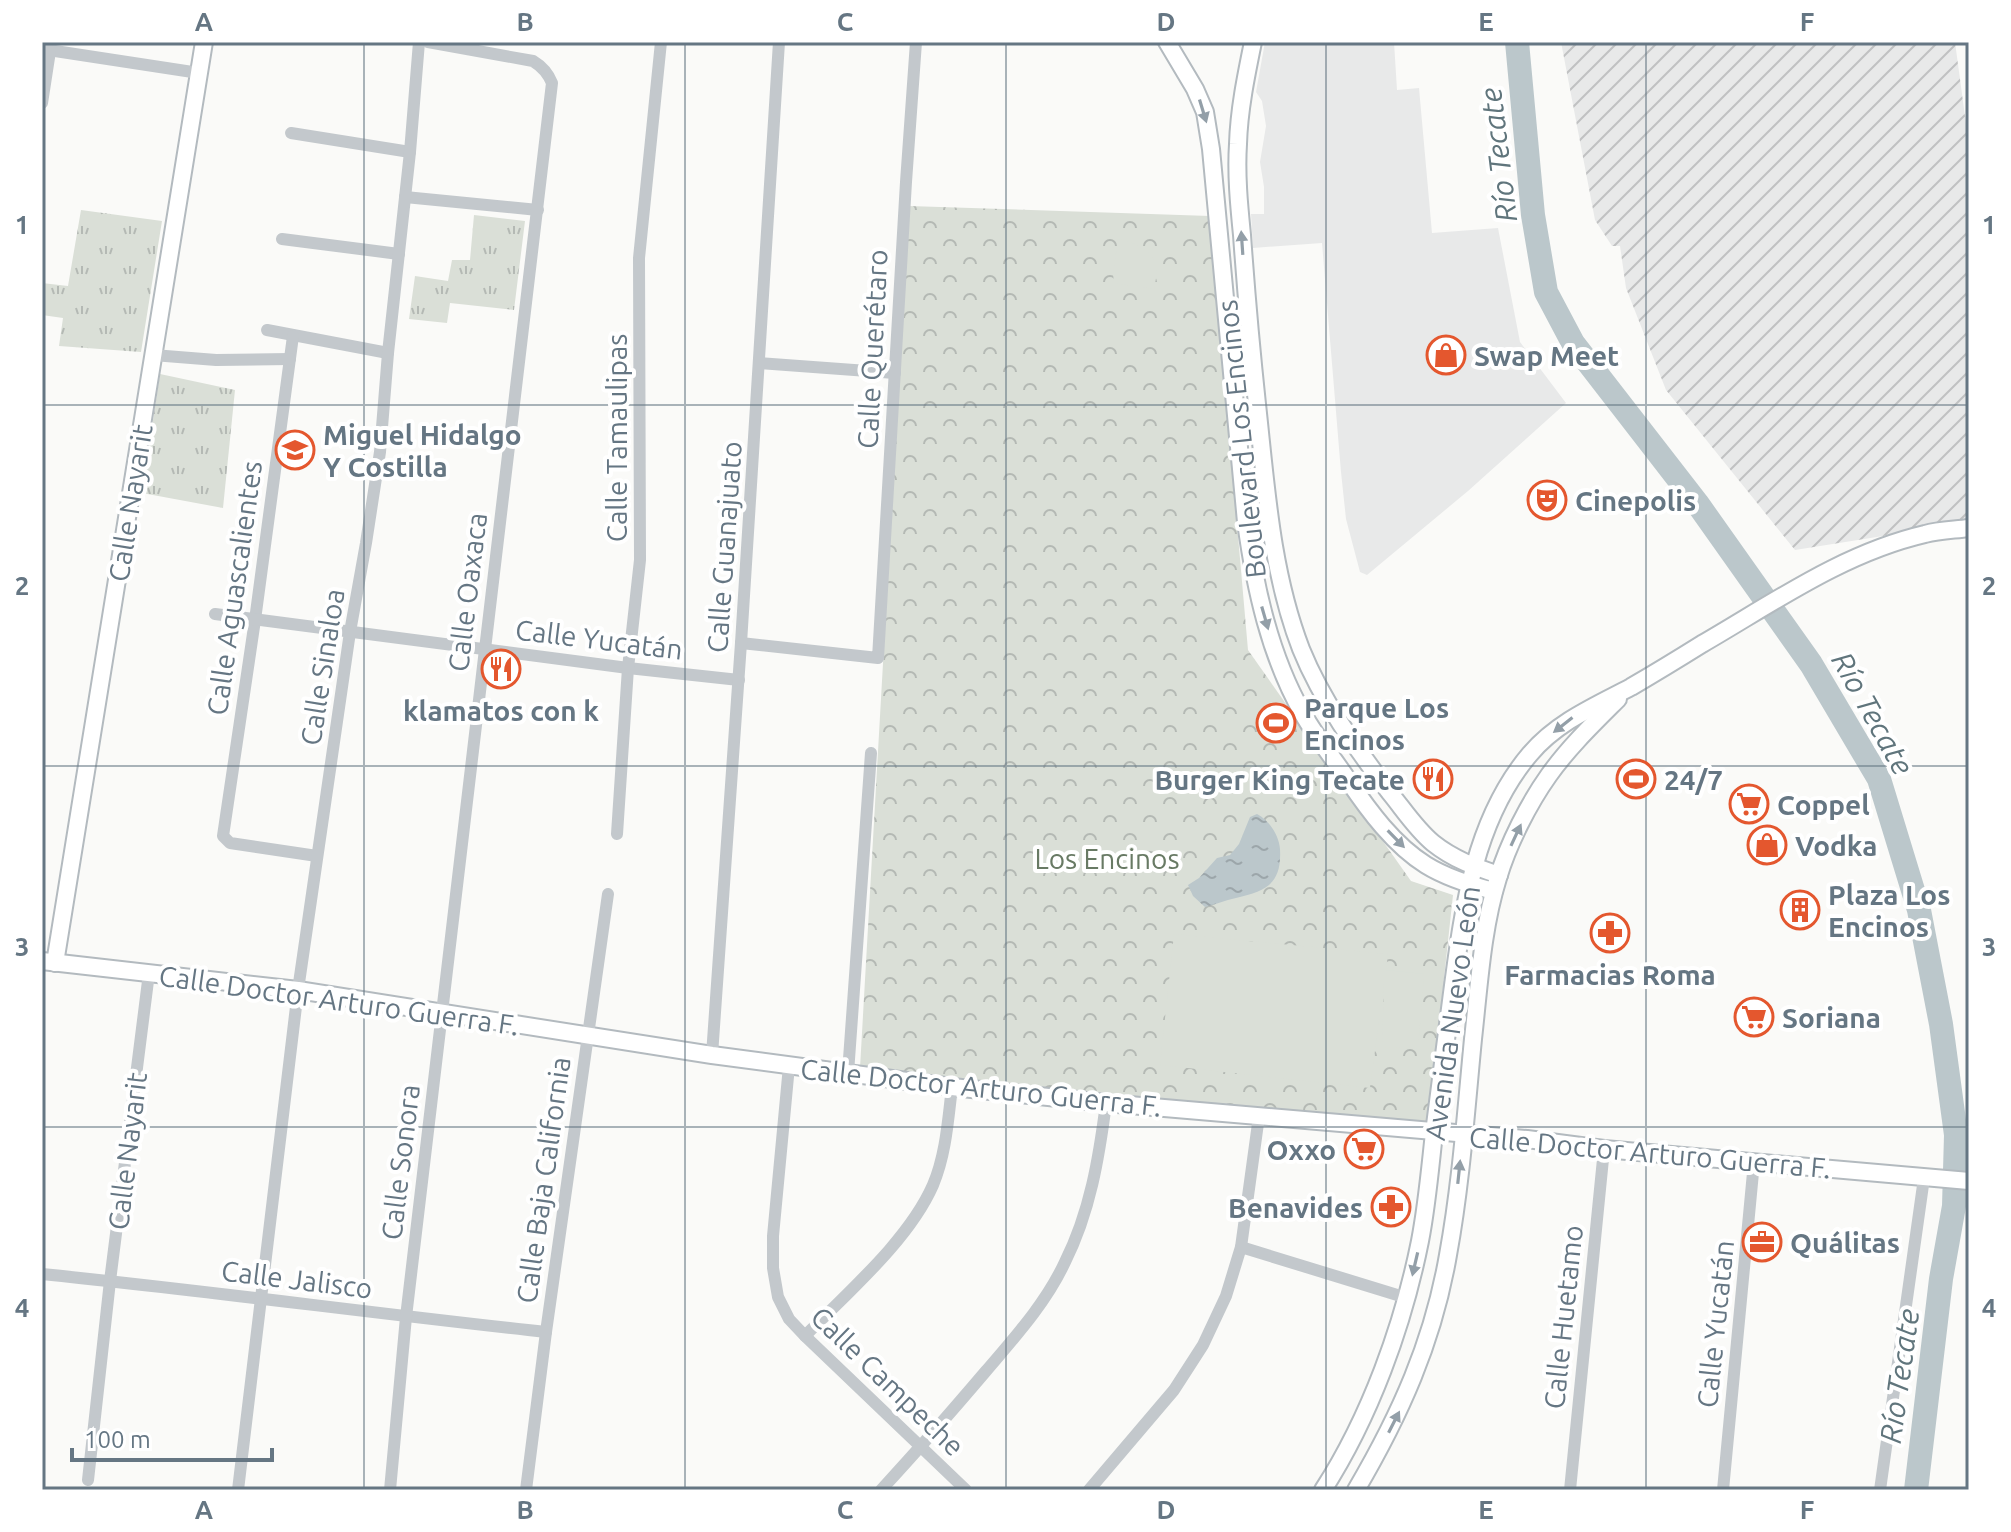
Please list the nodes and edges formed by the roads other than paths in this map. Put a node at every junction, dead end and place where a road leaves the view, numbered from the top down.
1 (204, 42) edge
2 (419, 42) edge
3 (428, 42) edge
4 (511, 42) edge
5 (661, 42) edge
6 (779, 42) edge
7 (916, 42) edge
8 (1167, 42) edge
9 (1253, 42) edge
10 (46, 50) edge
11 (510, 57) junction
12 (199, 73) junction
13 (42, 103) edge
14 (291, 133) dead end
15 (410, 152) junction
16 (405, 197) junction
17 (538, 210) junction
18 (282, 239) dead end
19 (399, 254) junction
20 (267, 330) dead end
21 (293, 336) junction
22 (388, 353) junction
23 (153, 355) junction
24 (290, 359) junction
25 (760, 363) junction
26 (895, 373) junction
27 (1266, 486) junction
28 (1243, 487) junction
29 (1969, 528) edge
30 (215, 614) dead end
31 (255, 620) junction
32 (350, 632) junction
33 (741, 643) junction
34 (484, 649) junction
35 (628, 668) junction
36 (739, 680) junction
37 (1631, 687) junction
38 (871, 753) dead end
39 (617, 834) dead end
40 (317, 856) junction
41 (1473, 867) junction
42 (1496, 883) junction
43 (1469, 884) junction
44 (608, 894) dead end
45 (48, 962) edge
46 (149, 973) junction
47 (298, 990) junction
48 (442, 1012) junction
49 (587, 1035) junction
50 (712, 1055) junction
51 (789, 1066) junction
52 (848, 1073) junction
53 (952, 1087) junction
54 (1106, 1103) junction
55 (1259, 1116) junction
56 (1434, 1132) junction
57 (1463, 1134) junction
58 (1604, 1149) junction
59 (1754, 1162) junction
60 (1924, 1178) junction
61 (1969, 1181) edge
62 (1241, 1247) junction
63 (42, 1274) edge
64 (110, 1281) junction
65 (1407, 1298) junction
66 (262, 1299) junction
67 (406, 1317) junction
68 (546, 1332) junction
69 (805, 1336) junction
70 (921, 1448) junction
71 (88, 1480) dead end
72 (238, 1490) edge
73 (390, 1490) edge
74 (526, 1490) edge
75 (881, 1490) edge
76 (966, 1490) edge
77 (1089, 1490) edge
78 (1323, 1490) edge
79 (1356, 1490) edge
80 (1570, 1490) edge
81 (1723, 1490) edge
82 (1880, 1490) edge

1 - 12 street, Calle Nayarit
2 - 15 street, Calle Sinaloa
3 - 11 street
4 - 11 street
5 - 35 street, Calle Tamaulipas
6 - 25 street, Calle Guanajuato
7 - 26 street, Calle Querétaro
8 -> 28 street, Boulevard Los Encinos
27 -> 9 street, Boulevard Los Encinos
10 - 12 street
10 - 13 street
11 - 17 street, Calle Oaxaca
12 - 23 street, Calle Nayarit
14 - 15 street
15 - 16 street, Calle Sinaloa
16 - 17 street
16 - 19 street, Calle Sinaloa
17 - 34 street, Calle Oaxaca
18 - 19 street
19 - 22 street, Calle Sinaloa
20 - 21 street
21 - 22 street
21 - 24 street, Calle Aguascalientes
22 - 32 street, Calle Sinaloa
23 - 24 street
23 - 45 street, Calle Nayarit
24 - 31 street, Calle Aguascalientes
25 - 26 street
25 - 33 street, Calle Guanajuato
26 - 33 street, Calle Querétaro
27 - 28 street
27 - 41 street, Boulevard Los Encinos
28 -> 43 street, Boulevard Los Encinos
29 - 37 street
30 - 31 street, Calle Yucatán
31 - 32 street, Calle Yucatán
31 - 40 street, Calle Aguascalientes
32 - 34 street, Calle Yucatán
32 - 40 street, Calle Sinaloa
33 - 36 street, Calle Guanajuato
34 - 35 street, Calle Yucatán
34 - 48 street, Calle Oaxaca
35 - 36 street, Calle Yucatán
35 - 39 street, Calle Tamaulipas
36 - 50 street, Calle Guanajuato
37 -> 41 street, Avenida Nuevo León
42 -> 37 street, Avenida Nuevo León
38 - 52 street
40 - 47 street, Calle Sinaloa
41 - 42 street, Boulevard Los Encinos
41 - 43 street, Avenida Nuevo León
42 - 43 street, Boulevard Los Encinos
42 - 57 street, Avenida Nuevo León
43 - 56 street, Avenida Nuevo León
44 - 49 street
45 - 46 street, Calle Doctor Arturo Guerra F.
46 - 47 street, Calle Doctor Arturo Guerra F.
46 - 64 street, Calle Nayarit
47 - 48 street, Calle Doctor Arturo Guerra F.
47 - 66 street, Calle Sinaloa
48 - 49 street, Calle Doctor Arturo Guerra F.
48 - 67 street, Calle Sonora
49 - 50 street, Calle Doctor Arturo Guerra F.
49 - 68 street, Calle Baja California
50 - 51 street, Calle Doctor Arturo Guerra F.
51 - 52 street, Calle Doctor Arturo Guerra F.
51 - 69 street, Calle Campeche
52 - 53 street, Calle Doctor Arturo Guerra F.
53 - 54 street, Calle Doctor Arturo Guerra F.
53 - 69 street
54 - 55 street, Calle Doctor Arturo Guerra F.
54 - 70 street
55 - 56 street, Calle Doctor Arturo Guerra F.
55 - 62 street
56 - 57 street, Calle Doctor Arturo Guerra F.
56 -> 65 street, Avenida Nuevo León
57 - 58 street, Calle Doctor Arturo Guerra F.
79 -> 57 street, Avenida Nuevo León
58 - 59 street, Calle Doctor Arturo Guerra F.
58 - 80 street, Calle Huetamo
59 - 60 street, Calle Doctor Arturo Guerra F.
59 - 81 street, Calle Yucatán
60 - 61 street, Calle Doctor Arturo Guerra F.
60 - 82 street
62 - 65 street
62 - 77 street
63 - 64 street, Calle Jalisco
64 - 66 street, Calle Jalisco
64 - 71 street, Calle Nayarit
65 - 78 street, Avenida Nuevo León
66 - 67 street, Calle Jalisco
66 - 72 street, Calle Sinaloa
67 - 68 street, Calle Jalisco
67 - 73 street, Calle Sonora
68 - 74 street, Calle Baja California
69 - 70 street, Calle Campeche
70 - 75 street
70 - 76 street, Calle Campeche

